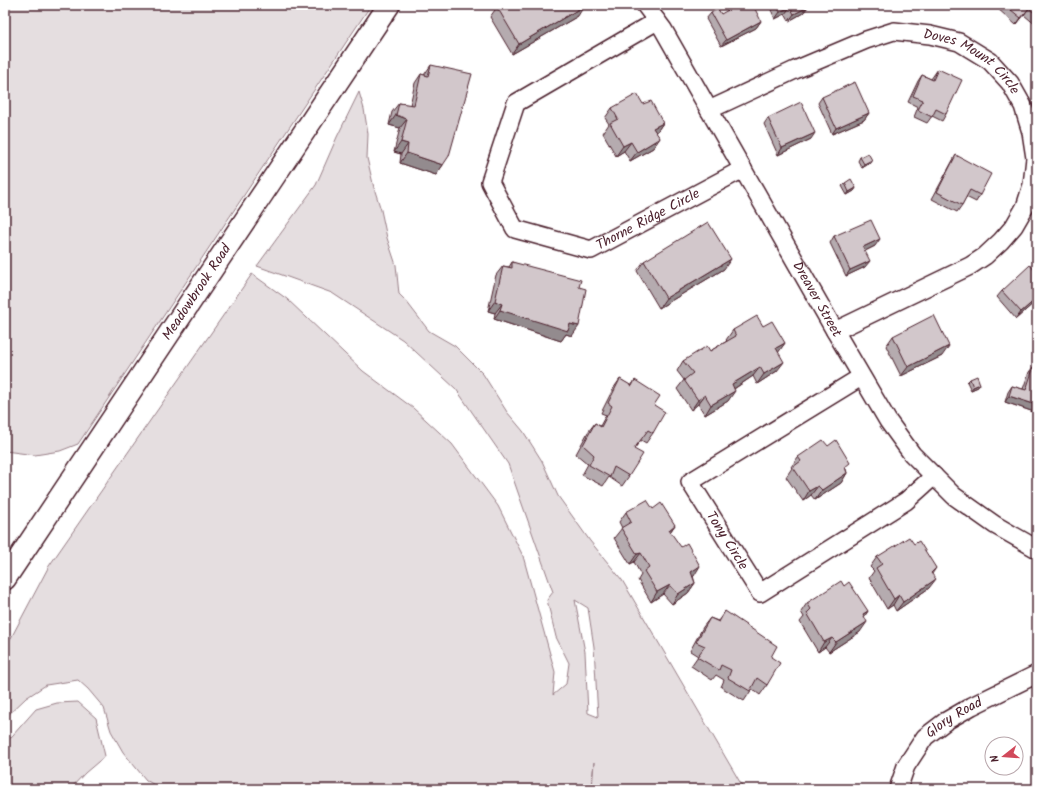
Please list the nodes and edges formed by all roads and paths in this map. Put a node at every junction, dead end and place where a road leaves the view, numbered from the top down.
1 (389, 5) edge
2 (646, 5) edge
3 (657, 21) junction
4 (709, 110) junction
5 (743, 169) junction
6 (835, 331) junction
7 (862, 377) junction
8 (934, 476) junction
9 (1037, 549) edge
10 (5, 579) edge
11 (1037, 674) edge
12 (898, 789) edge

1 - 10 street, Meadowbrook Road
2 - 3 street, Dreaver Street
3 - 4 street, Dreaver Street
3 - 5 street, Thorne Ridge Circle
4 - 5 street, Dreaver Street
4 - 6 street, Doves Mount Circle
5 - 6 street, Dreaver Street
6 - 7 street, Dreaver Street
7 - 8 street, Dreaver Street
7 - 8 street, Tony Circle
8 - 9 street, Dreaver Street
11 - 12 street, Glory Road

